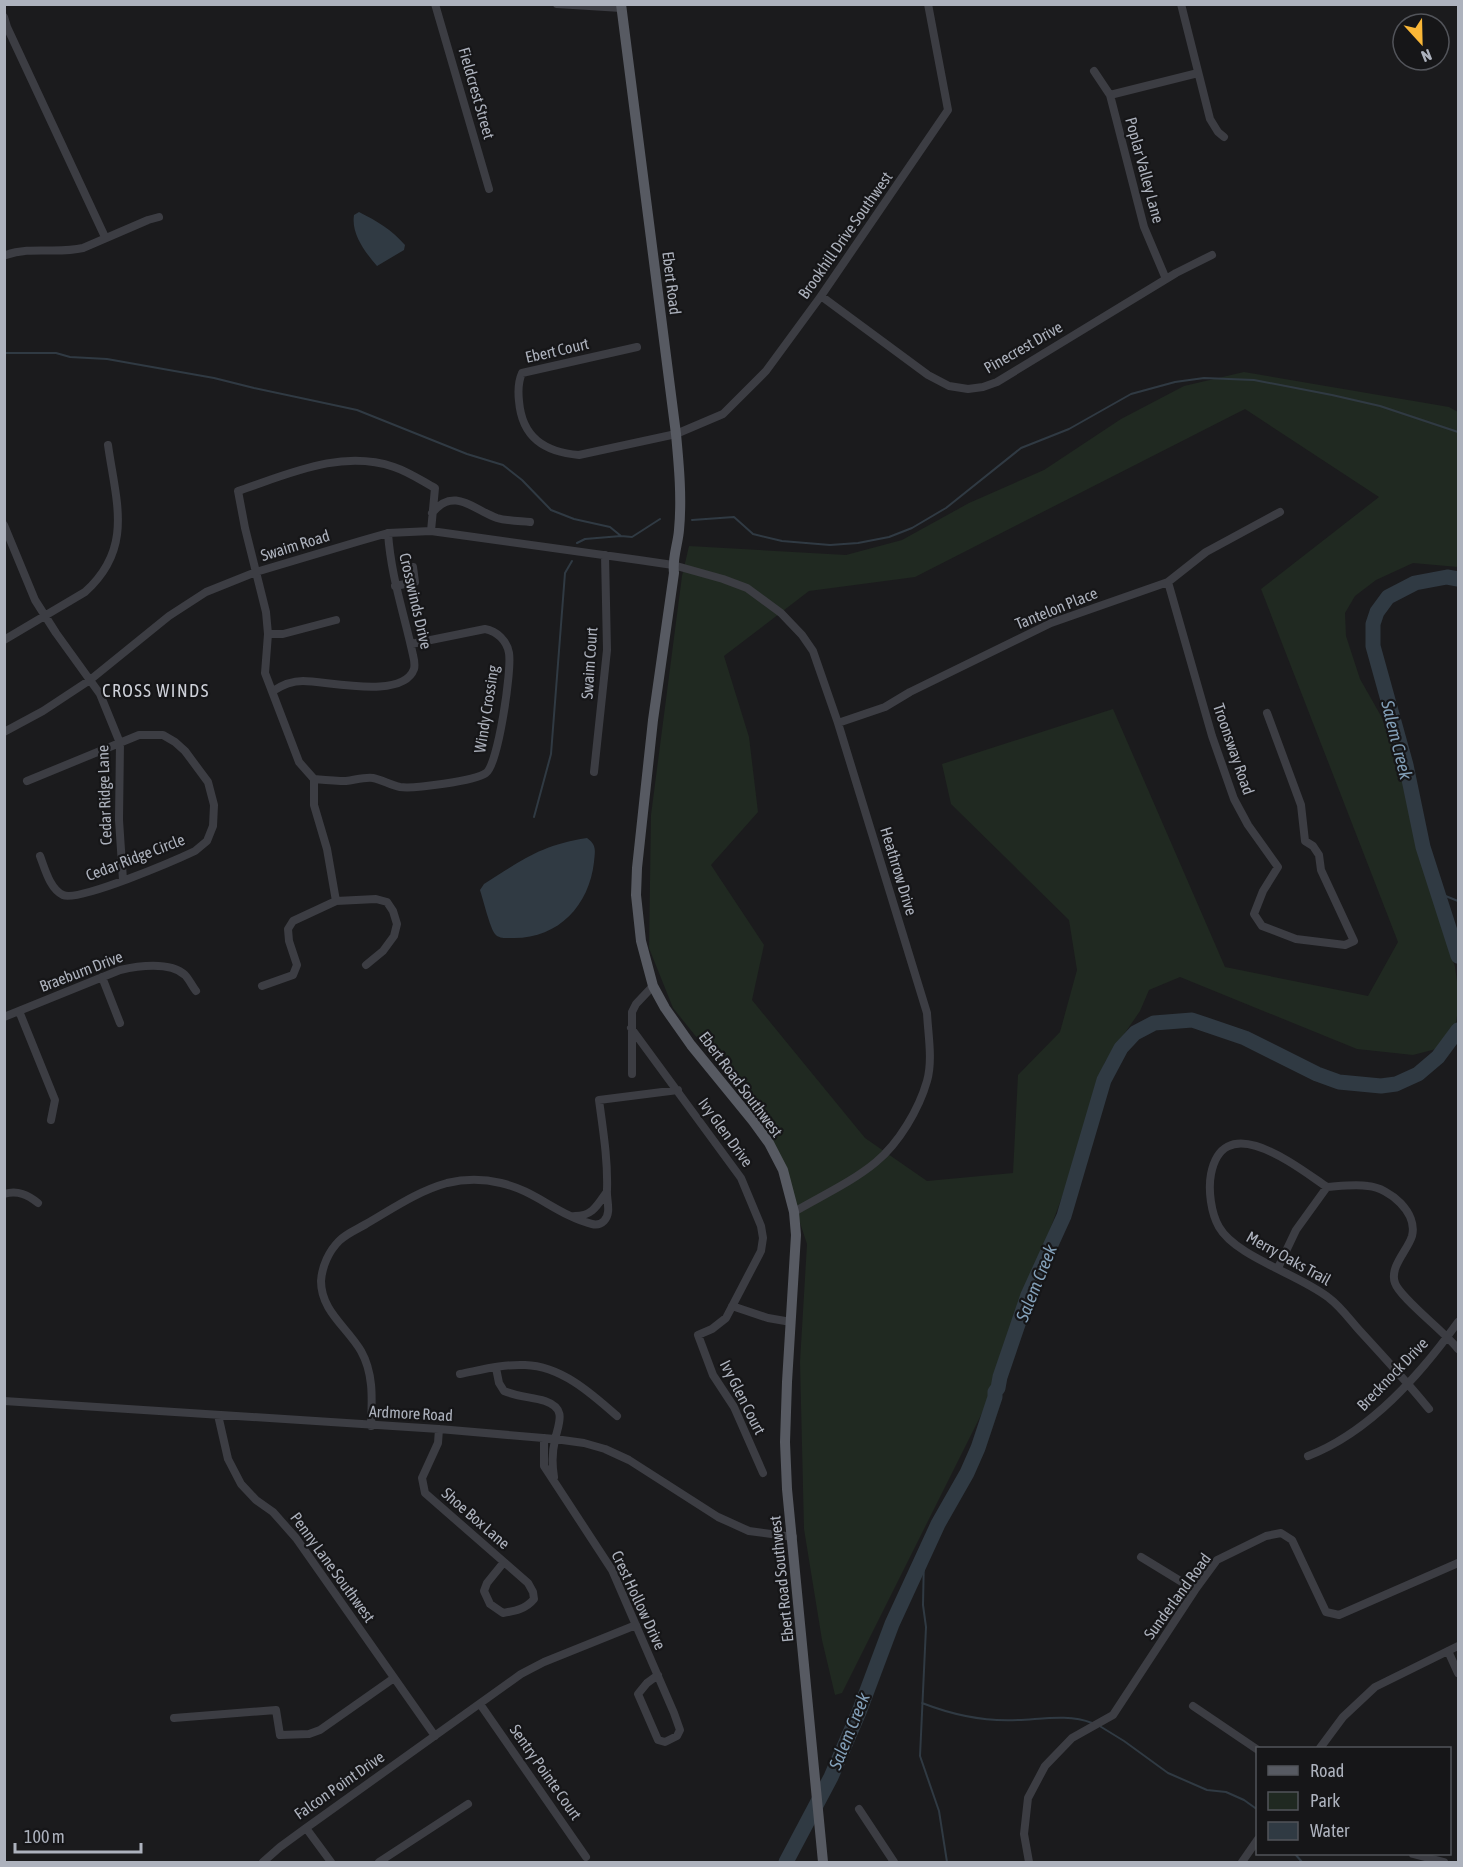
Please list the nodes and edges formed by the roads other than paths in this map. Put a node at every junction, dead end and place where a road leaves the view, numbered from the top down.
1 (435, 4) edge
2 (557, 4) edge
3 (928, 4) edge
4 (1181, 4) edge
5 (621, 6) edge
6 (4, 17) edge
7 (1094, 70) dead end
8 (1198, 73) junction
9 (1110, 95) junction
10 (1224, 137) dead end
11 (489, 189) dead end
12 (159, 217) dead end
13 (105, 237) junction
14 (6, 255) edge
15 (1212, 255) dead end
16 (1166, 279) junction
17 (821, 296) junction
18 (637, 347) dead end
19 (676, 434) junction
20 (108, 446) dead end
21 (1280, 512) dead end
22 (432, 513) junction
23 (530, 522) dead end
24 (4, 525) edge
25 (431, 531) junction
26 (388, 533) junction
27 (605, 555) junction
28 (673, 565) junction
29 (413, 567) dead end
30 (256, 572) junction
31 (1168, 582) junction
32 (395, 586) junction
33 (45, 615) junction
34 (336, 620) dead end
35 (268, 634) junction
36 (4, 640) edge
37 (411, 644) junction
38 (90, 680) junction
39 (273, 691) junction
40 (1267, 713) dead end
41 (838, 723) junction
42 (4, 732) edge
43 (120, 743) junction
44 (594, 772) dead end
45 (314, 779) junction
46 (27, 781) dead end
47 (40, 856) dead end
48 (123, 880) junction
49 (336, 901) junction
50 (366, 965) dead end
51 (102, 977) junction
52 (262, 986) dead end
53 (653, 986) junction
54 (195, 991) dead end
55 (19, 1011) junction
56 (4, 1017) edge
57 (120, 1023) dead end
58 (631, 1028) junction
59 (632, 1074) dead end
60 (678, 1090) junction
61 (51, 1120) dead end
62 (1327, 1187) junction
63 (606, 1193) junction
64 (4, 1194) edge
65 (38, 1203) dead end
66 (794, 1212) junction
67 (574, 1216) junction
68 (1278, 1268) junction
69 (732, 1306) junction
70 (791, 1322) junction
71 (1458, 1322) edge
72 (698, 1335) joint
73 (1448, 1336) junction
74 (1458, 1349) edge
75 (496, 1368) junction
76 (460, 1374) dead end
77 (1408, 1383) junction
78 (4, 1401) edge
79 (1430, 1409) dead end
80 (218, 1415) junction
81 (617, 1416) dead end
82 (371, 1426) junction
83 (439, 1429) junction
84 (544, 1438) junction
85 (555, 1439) junction
86 (1308, 1456) dead end
87 (762, 1473) dead end
88 (554, 1478) junction
89 (793, 1537) junction
90 (1141, 1557) dead end
91 (504, 1562) junction
92 (1458, 1563) edge
93 (1195, 1590) junction
94 (636, 1625) junction
95 (1458, 1646) edge
96 (1448, 1651) junction
97 (1458, 1673) edge
98 (657, 1675) junction
99 (394, 1678) junction
100 (480, 1704) junction
101 (1193, 1706) dead end
102 (174, 1719) dead end
103 (435, 1736) junction
104 (1321, 1747) edge
105 (1256, 1749) edge
106 (468, 1804) dead end
107 (859, 1809) dead end
108 (306, 1828) junction
109 (1256, 1841) edge
110 (1416, 1855) edge
111 (586, 1857) dead end
112 (382, 1862) edge
113 (263, 1863) edge
114 (331, 1863) edge
115 (823, 1863) edge
116 (894, 1863) edge
117 (1029, 1863) edge
118 (1242, 1863) edge
119 (1444, 1863) edge

1 - 11 street, Fieldcrest Street
2 - 5 street
3 - 17 street, Brookhill Drive Southwest
4 - 8 street
5 - 19 main road, Ebert Road
6 - 13 street
7 - 9 street, Poplar Valley Lane
8 - 9 street
8 - 10 street
9 - 16 street, Poplar Valley Lane
12 - 13 street
13 - 14 street
15 - 16 street, Pinecrest Drive
16 - 17 street, Pinecrest Drive
17 - 19 street, Brookhill Drive Southwest
18 - 19 street, Ebert Court
19 - 28 main road, Ebert Road
20 - 33 street
21 - 31 street, Tantelon Place
22 - 23 street
22 - 25 street
22 - 30 street
24 - 33 street, Cedar Ridge Lane
25 - 26 street, Swaim Road
25 - 27 street, Swaim Road
26 - 30 street, Swaim Road
26 - 32 street, Crosswinds Drive
27 - 28 street, Swaim Road
27 - 44 street, Swaim Court
28 - 41 street, Heathrow Drive
28 - 53 main road, Ebert Road Southwest
29 - 32 street
30 - 35 street
30 - 38 street, Swaim Road
31 - 40 street, Troonsway Road
31 - 41 street, Tantelon Place
32 - 37 street, Crosswinds Drive
33 - 36 street
33 - 38 street, Cedar Ridge Lane
34 - 35 street
35 - 39 street
37 - 39 street, Crosswinds Drive
37 - 45 street, Windy Crossing
38 - 42 street, Swaim Road
38 - 43 street, Cedar Ridge Lane
39 - 45 street
41 - 66 street, Heathrow Drive
43 - 46 street, Cedar Ridge Circle
43 - 48 street, Cedar Ridge Lane
43 - 48 street, Cedar Ridge Circle
45 - 49 street
47 - 48 street, Cedar Ridge Circle
49 - 50 street
49 - 52 street
51 - 54 street, Braeburn Drive
51 - 55 street, Braeburn Drive
51 - 57 street
53 - 58 street
53 - 66 main road, Ebert Road Southwest
55 - 56 street, Braeburn Drive
55 - 61 street
58 - 59 street
58 - 60 street, Ivy Glen Drive
60 - 63 street
60 - 69 street, Ivy Glen Drive
62 - 68 street
62 - 68 street, Merry Oaks Trail
62 - 73 street
63 - 67 street
63 - 67 street
64 - 65 street
66 - 70 main road, Ebert Road Southwest
67 - 82 street
68 - 77 street, Merry Oaks Trail
69 - 70 street
69 - 72 street, Ivy Glen Drive
70 - 89 main road, Ebert Road Southwest
71 - 73 street, Brecknock Drive
72 - 87 street, Ivy Glen Court
73 - 74 street
73 - 77 street, Brecknock Drive
75 - 76 street
75 - 81 street
75 - 85 street
77 - 79 street, Merry Oaks Trail
77 - 86 street, Brecknock Drive
78 - 80 street, Ardmore Road
80 - 82 street, Ardmore Road
80 - 99 street, Penny Lane Southwest
82 - 83 street, Ardmore Road
83 - 84 street, Ardmore Road
83 - 91 street, Shoe Box Lane
84 - 85 street, Ardmore Road
84 - 88 street, Crest Hollow Drive
85 - 88 street
85 - 89 street, Ardmore Road
88 - 94 street, Crest Hollow Drive
89 - 115 main road, Ebert Road Southwest
90 - 93 street
91 - 91 street, Shoe Box Lane
92 - 93 street, Sunderland Road
93 - 117 street, Sunderland Road
94 - 98 street, Crest Hollow Drive
94 - 100 street, Falcon Point Drive
95 - 96 street
96 - 97 street
96 - 104 street
98 - 98 street, Crest Hollow Drive
99 - 102 street
99 - 103 street, Penny Lane Southwest
100 - 103 street, Falcon Point Drive
100 - 111 street, Sentry Pointe Court
101 - 105 street
103 - 108 street, Falcon Point Drive
106 - 112 street
107 - 116 street
108 - 113 street, Falcon Point Drive
108 - 114 street
109 - 118 street
110 - 119 street

